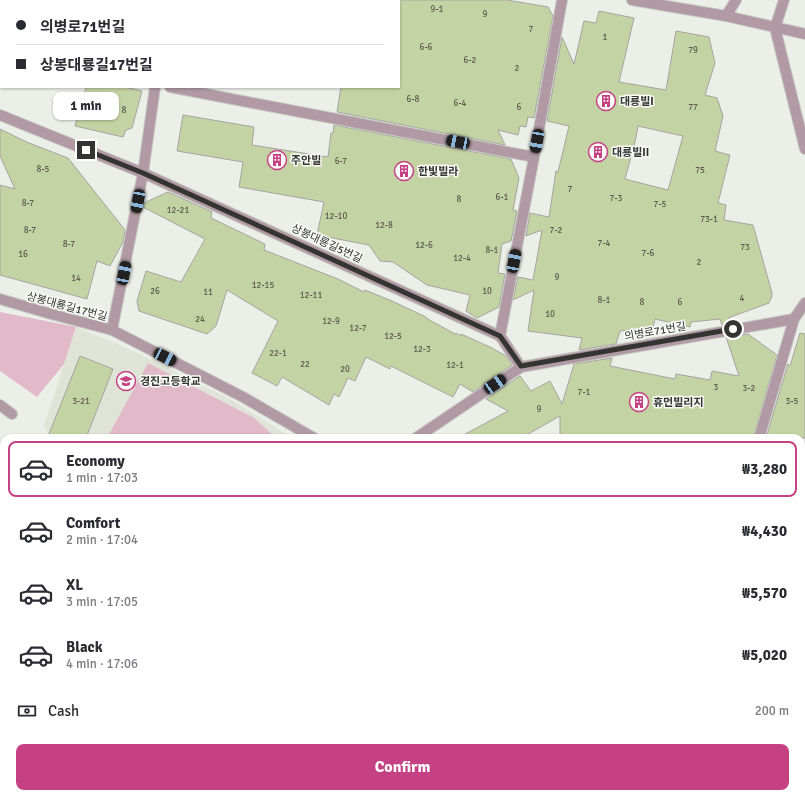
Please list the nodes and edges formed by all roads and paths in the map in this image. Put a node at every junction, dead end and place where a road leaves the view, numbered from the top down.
1 (562, 0) edge
2 (632, 0) edge
3 (736, 0) edge
4 (784, 0) edge
5 (726, 16) junction
6 (775, 28) junction
7 (805, 34) edge
8 (155, 88) edge
9 (175, 88) edge
10 (0, 115) edge
11 (805, 149) edge
12 (534, 157) junction
13 (143, 173) junction
14 (0, 300) edge
15 (805, 303) edge
16 (794, 319) junction
17 (112, 330) junction
18 (500, 336) junction
19 (521, 366) junction
20 (0, 405) edge
21 (12, 414) dead end
22 (307, 434) edge
23 (422, 434) edge
24 (760, 434) edge

1 - 12 street
2 - 5 street
3 - 5 street
4 - 6 street
5 - 6 street
6 - 7 street
6 - 11 street
8 - 13 street, 상봉대룡길17번길
9 - 12 street
10 - 13 street
12 - 18 street
13 - 17 street, 상봉대룡길17번길
13 - 18 street, 상봉대룡길5번길
14 - 17 street, 상봉대룡길17번길
15 - 16 street
16 - 19 street, 의병로71번길
16 - 24 street
17 - 22 street
18 - 19 street
19 - 23 street
20 - 21 street

